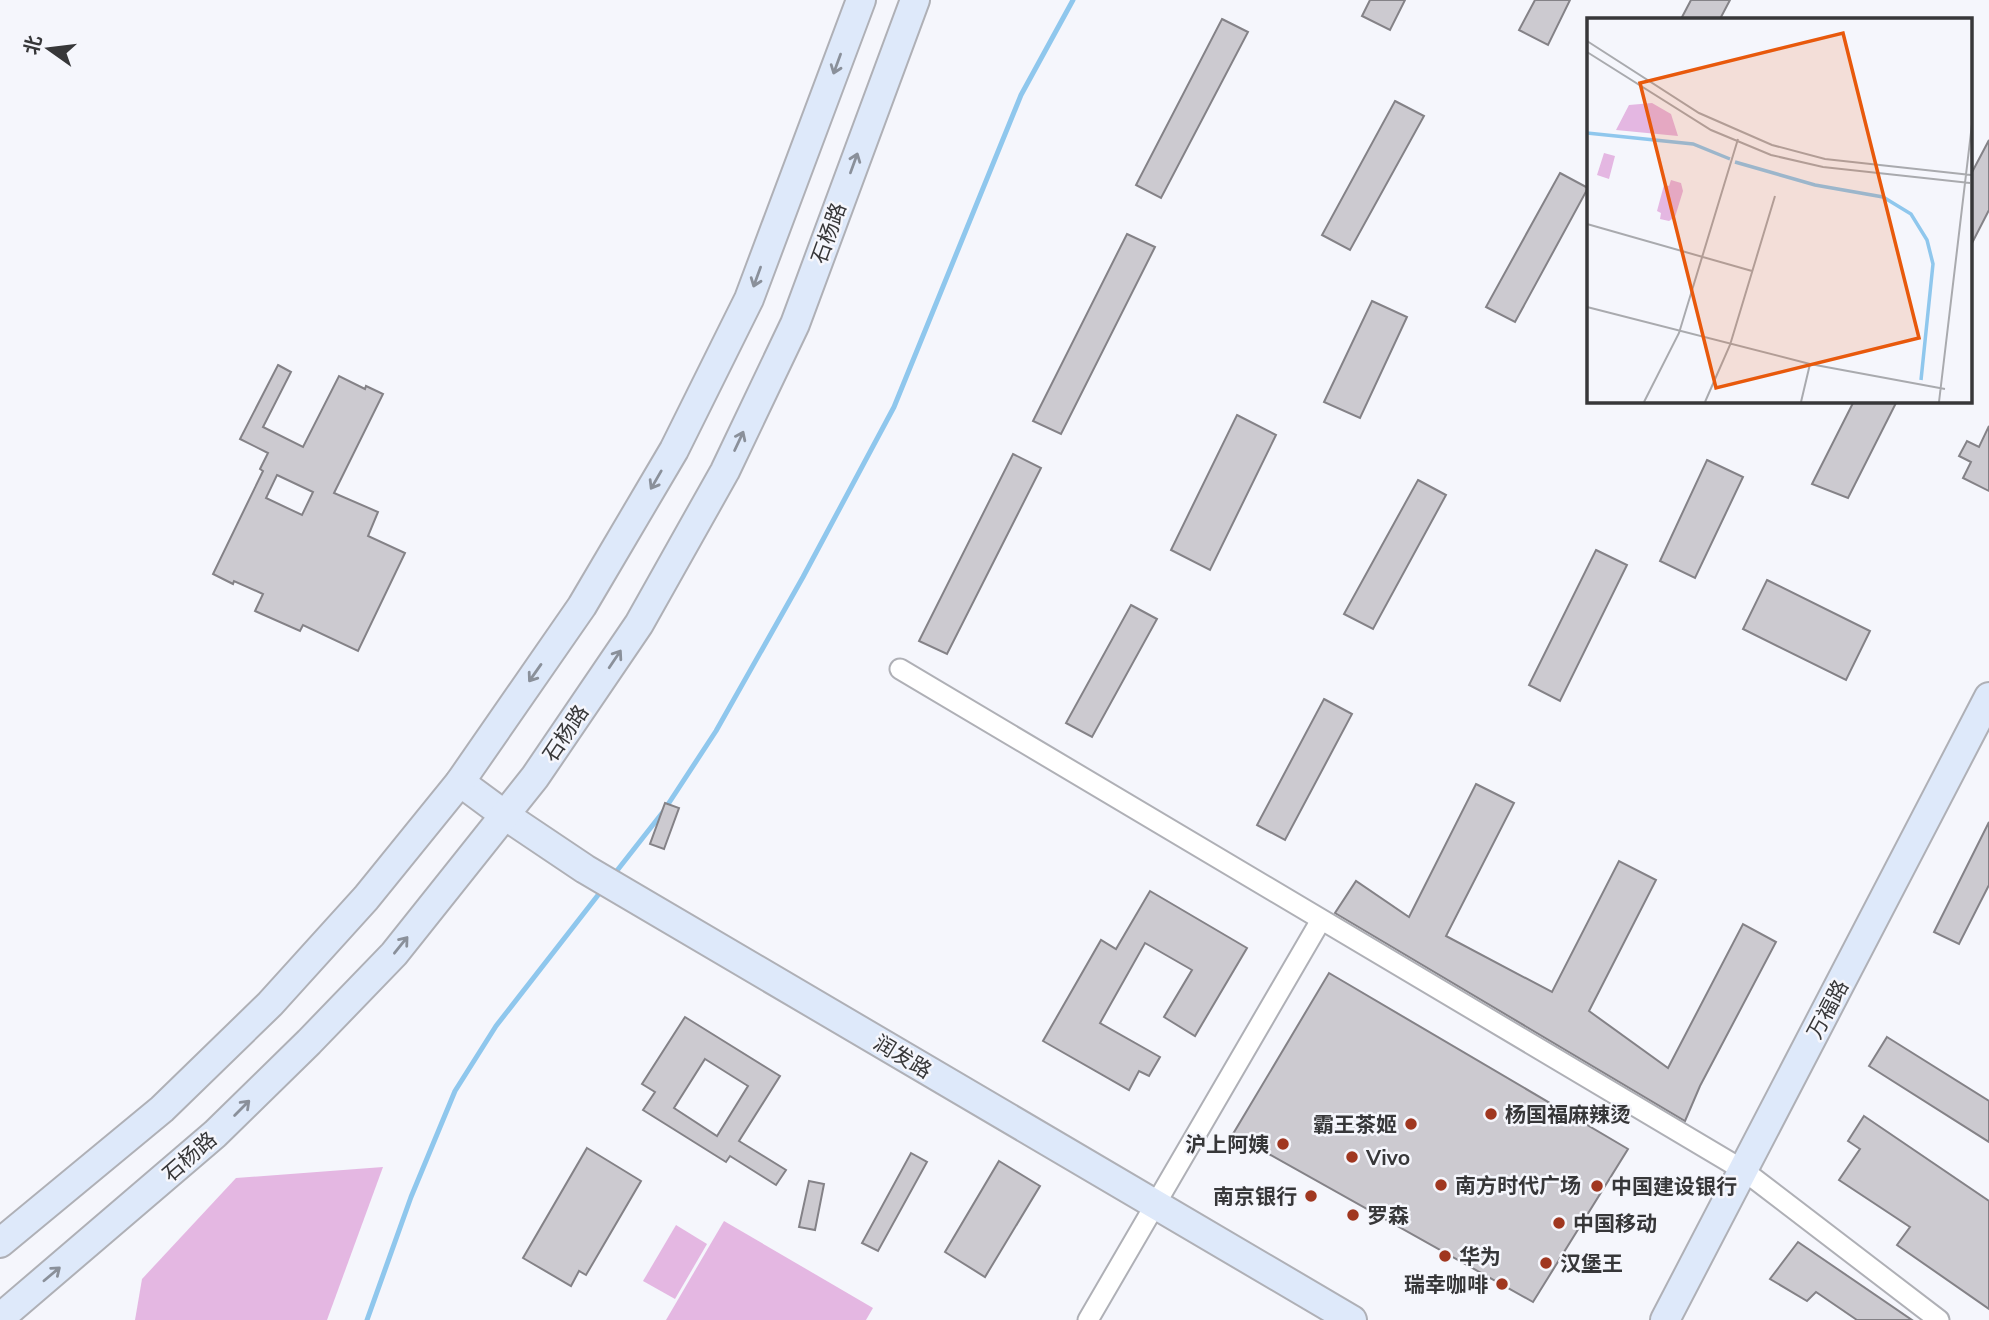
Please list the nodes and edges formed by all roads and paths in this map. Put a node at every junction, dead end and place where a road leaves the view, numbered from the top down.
1 (861, 0) edge
2 (915, 0) edge
3 (900, 669) dead end
4 (1987, 705) edge
5 (460, 782) junction
6 (506, 816) junction
7 (1321, 920) junction
8 (1743, 1170) junction
9 (1154, 1204) junction
10 (0, 1243) edge
11 (0, 1318) edge
12 (1088, 1320) edge
13 (1352, 1320) edge
14 (1665, 1320) edge
15 (1939, 1320) edge

1 -> 5 main road
6 -> 2 main road, 石杨路
3 - 7 street
4 - 8 main road, 万福路
5 - 6 main road, 润发路
5 - 10 main road
6 - 9 main road, 润发路
11 -> 6 main road, 石杨路
7 - 8 street
7 - 9 street
8 - 14 main road, 万福路
8 - 15 street
9 - 12 street
9 - 13 main road, 润发路

